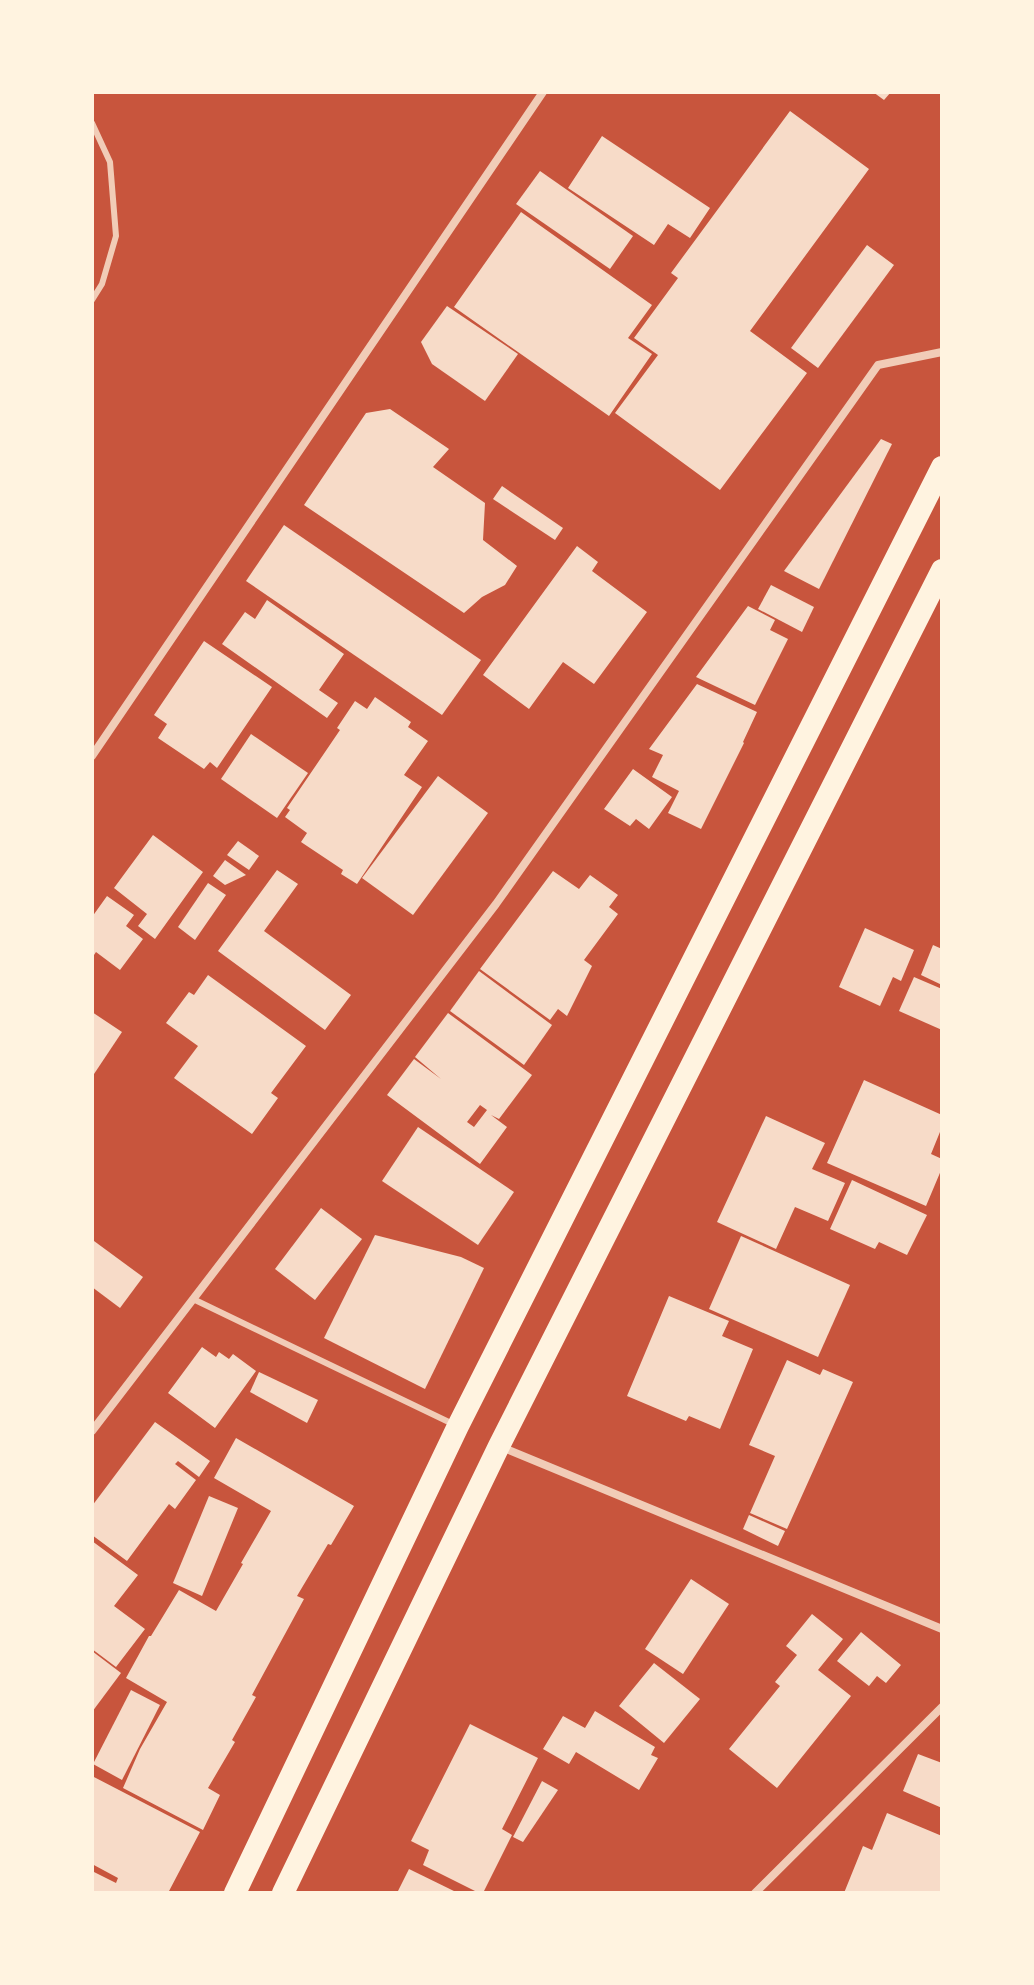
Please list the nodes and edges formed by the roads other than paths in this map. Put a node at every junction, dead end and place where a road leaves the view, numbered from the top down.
1 (543, 92) edge
2 (92, 123) edge
3 (92, 300) edge
4 (942, 352) edge
5 (942, 467) edge
6 (942, 570) edge
7 (92, 756) edge
8 (193, 1299) junction
9 (458, 1426) junction
10 (92, 1431) edge
11 (499, 1446) junction
12 (942, 1629) edge
13 (942, 1707) edge
14 (235, 1893) edge
15 (283, 1893) edge
16 (755, 1893) edge

1 - 7 street
2 - 3 lane
4 - 8 street
5 - 9 highway
6 - 11 highway
8 - 9 lane
8 - 10 street
9 - 14 highway
11 - 12 street
11 - 15 highway
13 - 16 street

